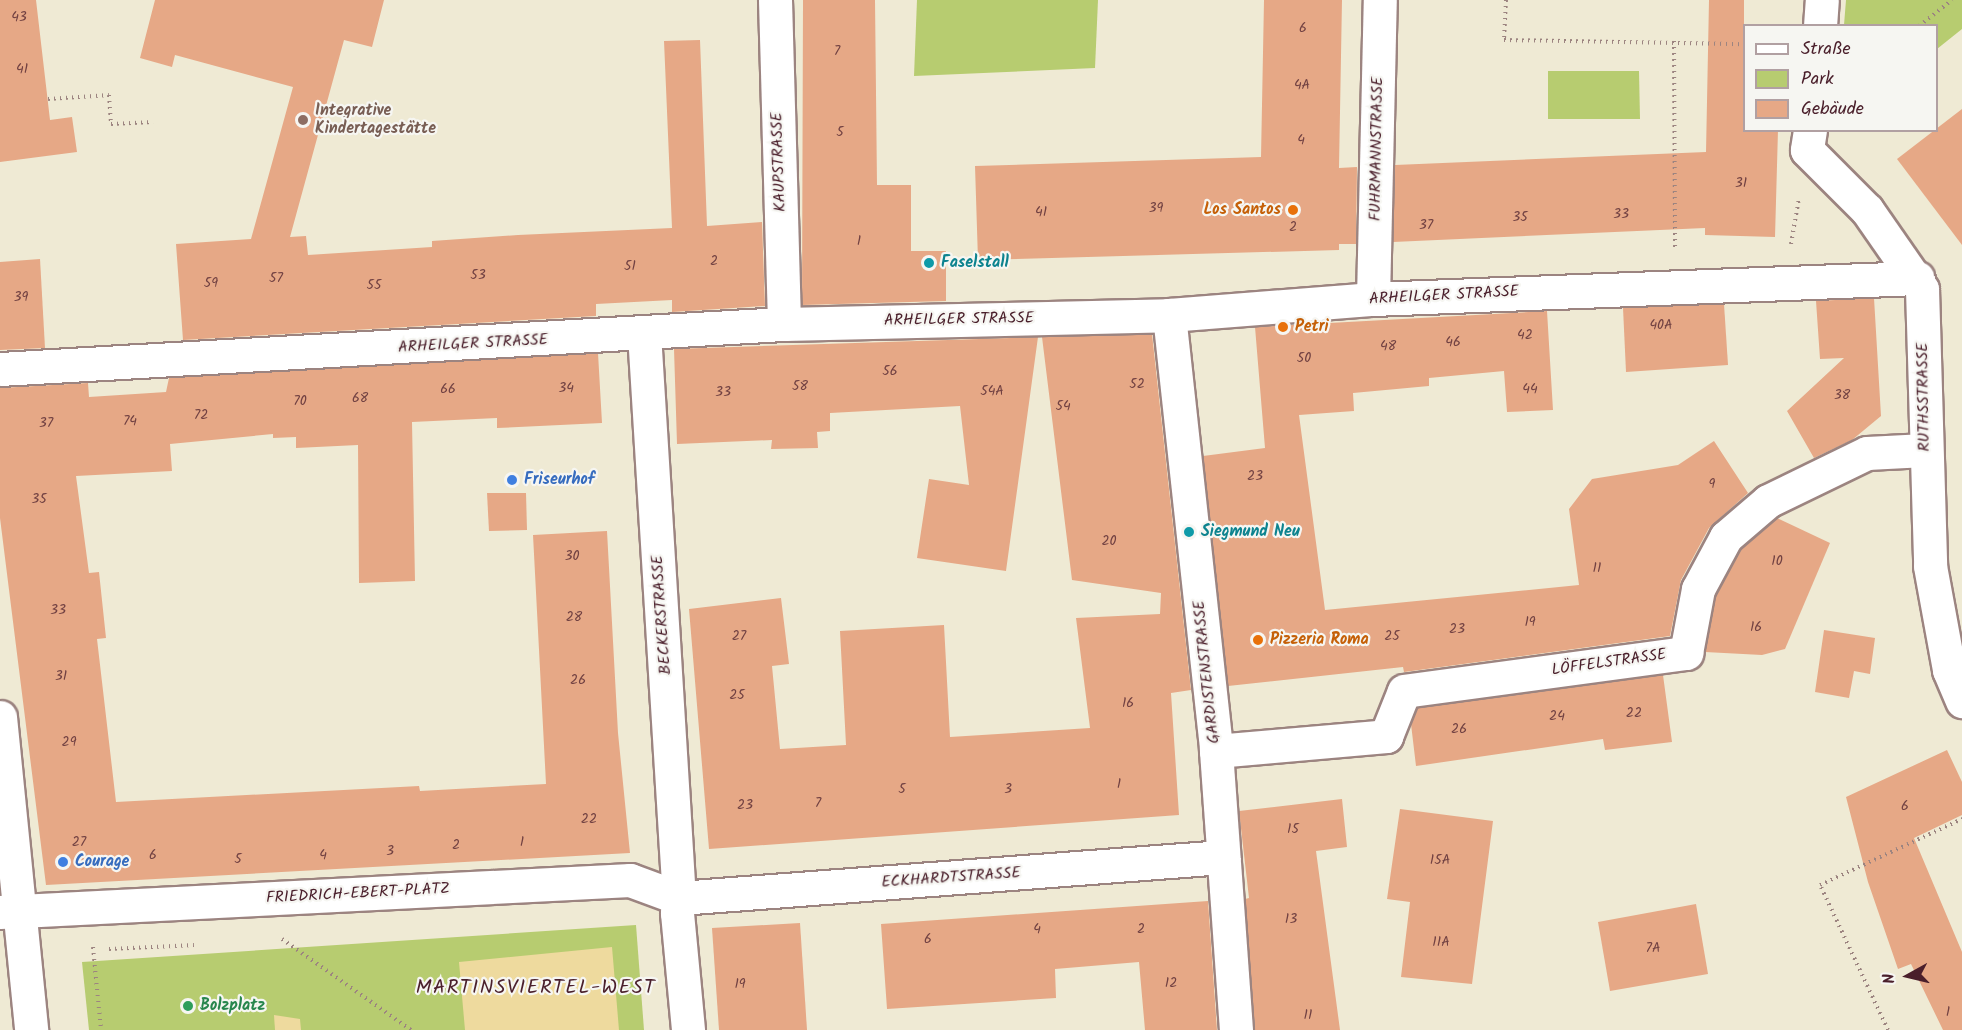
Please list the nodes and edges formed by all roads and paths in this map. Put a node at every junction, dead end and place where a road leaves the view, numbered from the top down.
1 (775, 0) edge
2 (1380, 0) edge
3 (1506, 0) edge
4 (1822, 0) edge
5 (1952, 0) edge
6 (1820, 24) edge
7 (1922, 24) edge
8 (1674, 41) junction
9 (1743, 44) edge
10 (48, 99) dead end
11 (153, 122) dead end
12 (1809, 140) edge
13 (1918, 278) junction
14 (1785, 282) junction
15 (1676, 286) junction
16 (1373, 299) junction
17 (1169, 315) junction
18 (784, 324) junction
19 (644, 333) junction
20 (0, 369) edge
21 (1925, 450) junction
22 (1962, 701) edge
23 (0, 717) edge
24 (1216, 751) junction
25 (1962, 819) edge
26 (1223, 857) junction
27 (680, 898) junction
28 (10, 912) edge
29 (274, 940) dead end
30 (206, 944) dead end
31 (81, 945) dead end
32 (93, 947) junction
33 (31, 1030) edge
34 (101, 1030) edge
35 (411, 1030) edge
36 (688, 1030) edge
37 (1236, 1030) edge
38 (1888, 1030) edge

1 - 18 street, KAUPSTRASSE
2 - 16 street, FUHRMANNSTRASSE
3 - 8 path
4 - 6 street
5 - 7 path
8 - 9 path
8 - 15 path
10 - 11 path
12 - 13 street, RUTHSSTRASSE
12 - 14 path
13 - 14 street, ARHEILGER STRASSE
13 - 21 street, RUTHSSTRASSE
14 - 15 street, ARHEILGER STRASSE
15 - 16 street, ARHEILGER STRASSE
16 - 17 street, ARHEILGER STRASSE
17 - 18 street, ARHEILGER STRASSE
17 - 24 street, GARDISTENSTRASSE
18 - 19 street, ARHEILGER STRASSE
19 - 20 street, ARHEILGER STRASSE
19 - 27 street, BECKERSTRASSE
21 - 22 street, RUTHSSTRASSE
21 - 24 street, LÖFFELSTRASSE
23 - 28 street
24 - 26 street, GARDISTENSTRASSE
25 - 38 path
26 - 27 street, ECKHARDTSTRASSE
26 - 37 street, GARDISTENSTRASSE
27 - 28 street, FRIEDRICH-EBERT-PLATZ
27 - 36 street
28 - 33 street
29 - 35 path
30 - 32 path
31 - 32 path
32 - 34 path

